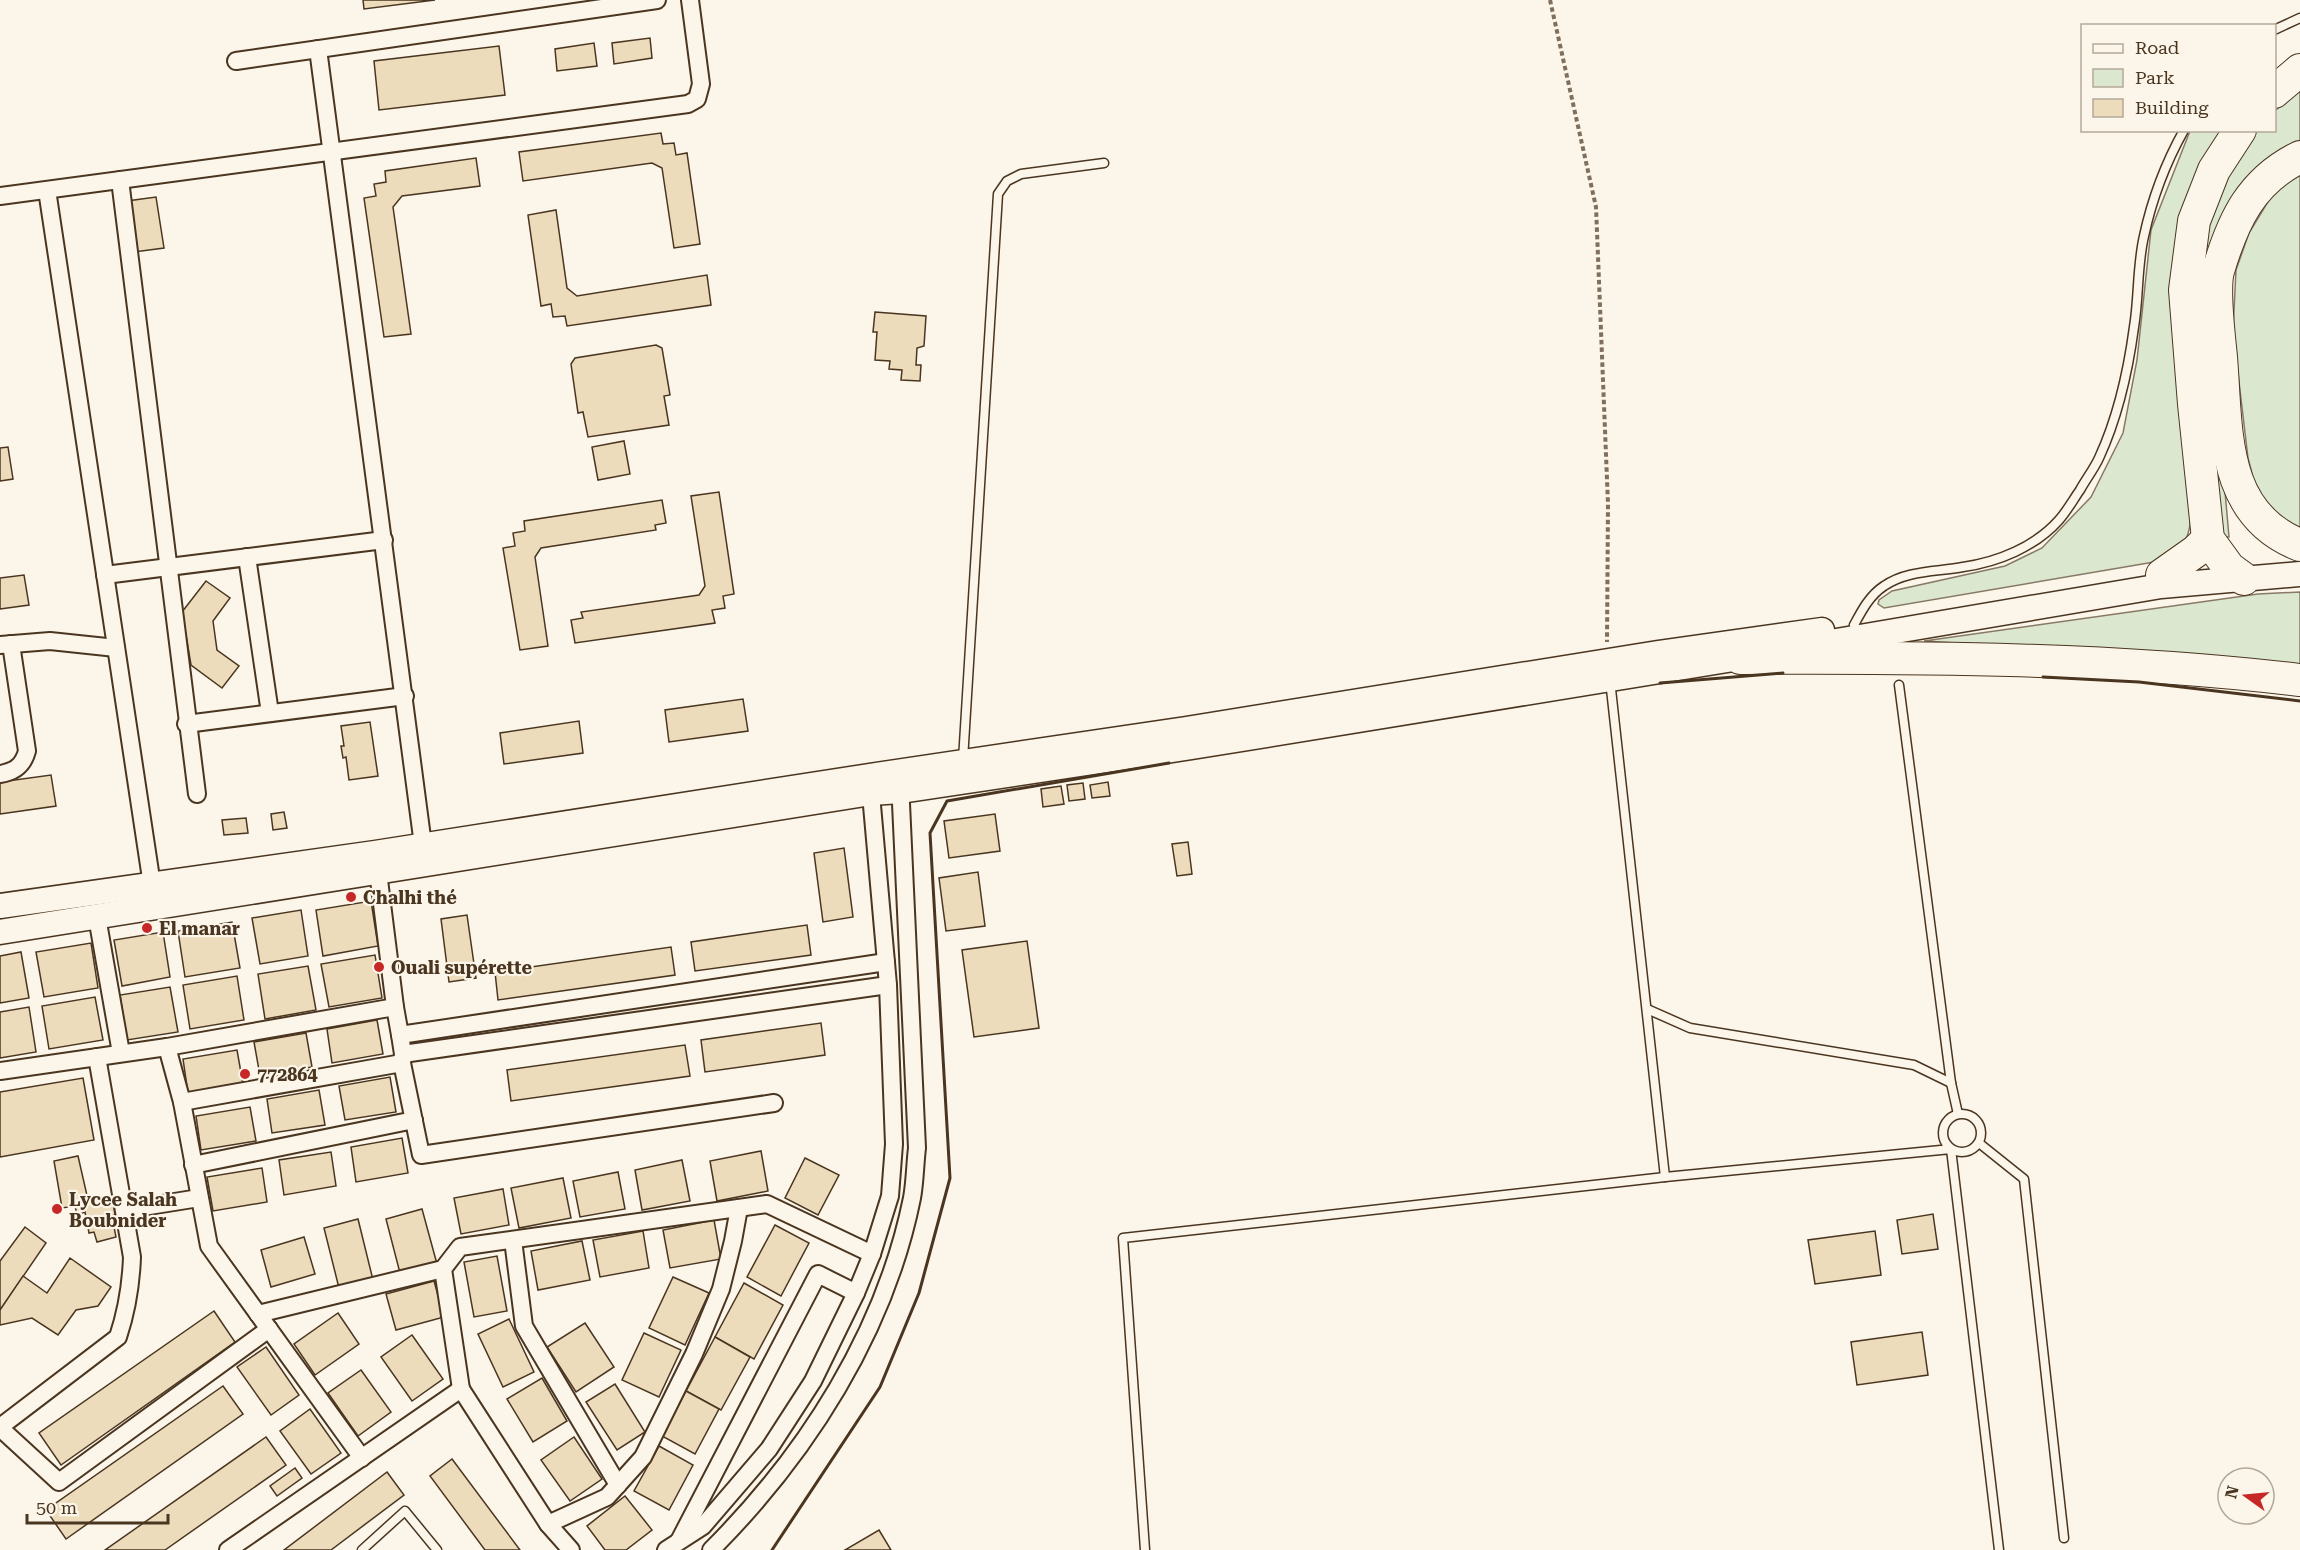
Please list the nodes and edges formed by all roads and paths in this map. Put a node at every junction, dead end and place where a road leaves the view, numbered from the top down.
1 (657, 0) edge
2 (690, 0) edge
3 (1550, 0) edge
4 (2300, 18) edge
5 (2276, 29) edge
6 (318, 49) junction
7 (236, 61) dead end
8 (2300, 70) edge
9 (2276, 90) edge
10 (2183, 132) edge
11 (2239, 132) edge
12 (332, 152) junction
13 (2300, 157) edge
14 (1104, 163) dead end
15 (120, 180) junction
16 (47, 190) junction
17 (0, 196) edge
18 (2208, 539) junction
19 (384, 540) junction
20 (2300, 545) edge
21 (247, 557) junction
22 (2300, 559) edge
23 (168, 567) junction
24 (2236, 573) junction
25 (2300, 574) edge
26 (105, 575) junction
27 (2162, 575) junction
28 (1854, 625) junction
29 (6, 645) edge
30 (116, 648) junction
31 (1740, 658) junction
32 (1608, 670) junction
33 (2300, 680) edge
34 (1899, 685) dead end
35 (405, 696) junction
36 (270, 713) junction
37 (186, 724) junction
38 (964, 772) junction
39 (0, 774) edge
40 (900, 782) junction
41 (870, 784) junction
42 (196, 794) dead end
43 (423, 845) junction
44 (378, 872) junction
45 (152, 885) junction
46 (0, 906) edge
47 (97, 916) junction
48 (0, 932) edge
49 (886, 962) junction
50 (888, 985) junction
51 (395, 1006) junction
52 (1647, 1010) junction
53 (400, 1035) junction
54 (167, 1047) junction
55 (121, 1053) junction
56 (97, 1057) junction
57 (402, 1059) junction
58 (0, 1071) edge
59 (1951, 1083) junction
60 (182, 1102) junction
61 (774, 1103) dead end
62 (1958, 1114) junction
63 (414, 1120) junction
64 (1979, 1143) junction
65 (1951, 1149) junction
66 (193, 1165) junction
67 (1665, 1177) junction
68 (200, 1198) junction
69 (739, 1208) junction
70 (124, 1210) junction
71 (513, 1240) junction
72 (872, 1254) junction
73 (443, 1269) junction
74 (856, 1293) junction
75 (258, 1314) junction
76 (269, 1329) junction
77 (461, 1389) junction
78 (0, 1427) edge
79 (362, 1458) junction
80 (618, 1485) junction
81 (548, 1524) junction
82 (2064, 1538) dead end
83 (672, 1547) edge
84 (228, 1550) edge
85 (362, 1550) edge
86 (437, 1550) edge
87 (571, 1550) edge
88 (711, 1550) edge
89 (1145, 1550) edge
90 (1999, 1550) edge

1 - 6 street
2 - 12 street
3 - 32 path
4 - 5 lane
6 - 7 street
6 - 12 street
8 - 9 highway
10 - 28 lane
11 - 18 highway
12 - 15 street
12 - 19 street
13 - 20 highway
14 - 38 lane
15 - 16 street
15 - 23 street
16 - 17 street
16 - 26 street
18 - 24 highway
18 - 27 highway
19 - 21 street
19 - 35 street
21 - 23 street
21 - 36 street
22 - 24 main road
23 - 26 street
23 - 37 street
24 - 25 main road
24 - 27 main road
24 - 31 main road
26 - 30 street
27 - 28 main road
28 - 32 main road
29 - 30 street
29 - 39 street
30 - 45 street
31 - 32 main road
31 - 33 highway
32 - 38 main road
32 - 52 lane
34 - 59 lane
35 - 36 street
35 - 43 street
36 - 37 street
37 - 42 street
38 - 40 main road
40 - 41 main road
40 - 88 street
41 - 43 main road
41 - 44 main road
41 - 49 street
43 - 45 main road
44 - 47 main road
44 - 51 street
45 - 46 main road
47 - 48 main road
47 - 55 street
49 - 50 street
49 - 53 street
50 - 57 street
50 - 72 street
51 - 53 street
51 - 54 street
52 - 59 lane
52 - 67 lane
53 - 57 street
54 - 55 street
54 - 60 street
55 - 56 street
56 - 58 street
56 - 70 street
57 - 60 street
57 - 63 street
59 - 62 lane
60 - 66 street
61 - 63 street
62 - 64 lane
62 - 65 lane
63 - 66 street
64 - 65 lane
64 - 82 lane
65 - 67 lane
65 - 90 lane
66 - 68 street
67 - 89 lane
68 - 70 street
68 - 75 street
69 - 71 street
69 - 72 street
69 - 80 street
70 - 78 street
71 - 73 street
71 - 80 street
72 - 74 street
73 - 75 street
73 - 77 street
74 - 83 street
74 - 83 street
75 - 76 street
76 - 78 street
76 - 79 street
77 - 79 street
77 - 81 street
79 - 84 street
80 - 81 street
81 - 87 street
85 - 86 lane

